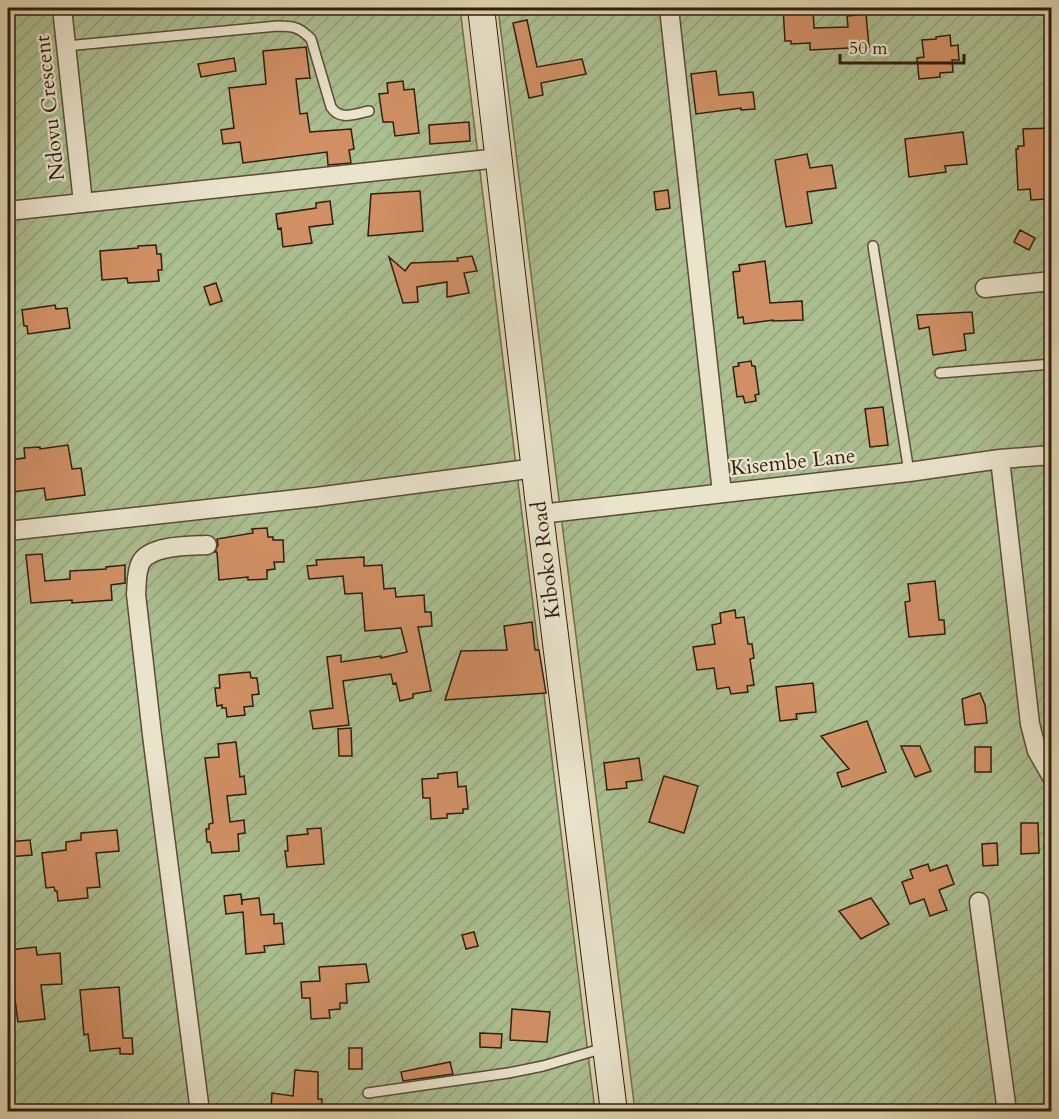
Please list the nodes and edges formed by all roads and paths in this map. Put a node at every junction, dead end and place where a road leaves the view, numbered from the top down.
1 (62, 8) edge
2 (481, 8) edge
3 (669, 8) edge
4 (66, 46) junction
5 (369, 111) dead end
6 (499, 158) junction
7 (83, 203) junction
8 (8, 211) edge
9 (873, 246) dead end
10 (1052, 281) edge
11 (985, 288) dead end
12 (1052, 364) edge
13 (940, 373) dead end
14 (1052, 455) edge
15 (1000, 459) junction
16 (535, 468) junction
17 (909, 472) junction
18 (722, 492) junction
19 (540, 514) junction
20 (8, 531) edge
21 (207, 545) dead end
22 (1052, 777) edge
23 (979, 902) dead end
24 (606, 1047) junction
25 (368, 1093) dead end
26 (200, 1112) edge
27 (614, 1112) edge
28 (1007, 1112) edge

1 - 4 street, Ndovu Crescent
2 - 6 street, Kiboko Road
3 - 18 street
4 - 5 lane
4 - 7 street, Ndovu Crescent
6 - 7 street
6 - 16 street, Kiboko Road
7 - 8 street
9 - 17 lane
10 - 11 street
12 - 13 lane
14 - 15 street, Kisembe Lane
15 - 17 street, Kisembe Lane
15 - 22 street
16 - 19 street, Kiboko Road
16 - 20 street
17 - 18 street, Kisembe Lane
18 - 19 street, Kisembe Lane
19 - 24 street, Kiboko Road
21 - 26 street
23 - 28 street
24 - 25 lane
24 - 27 street, Kiboko Road

